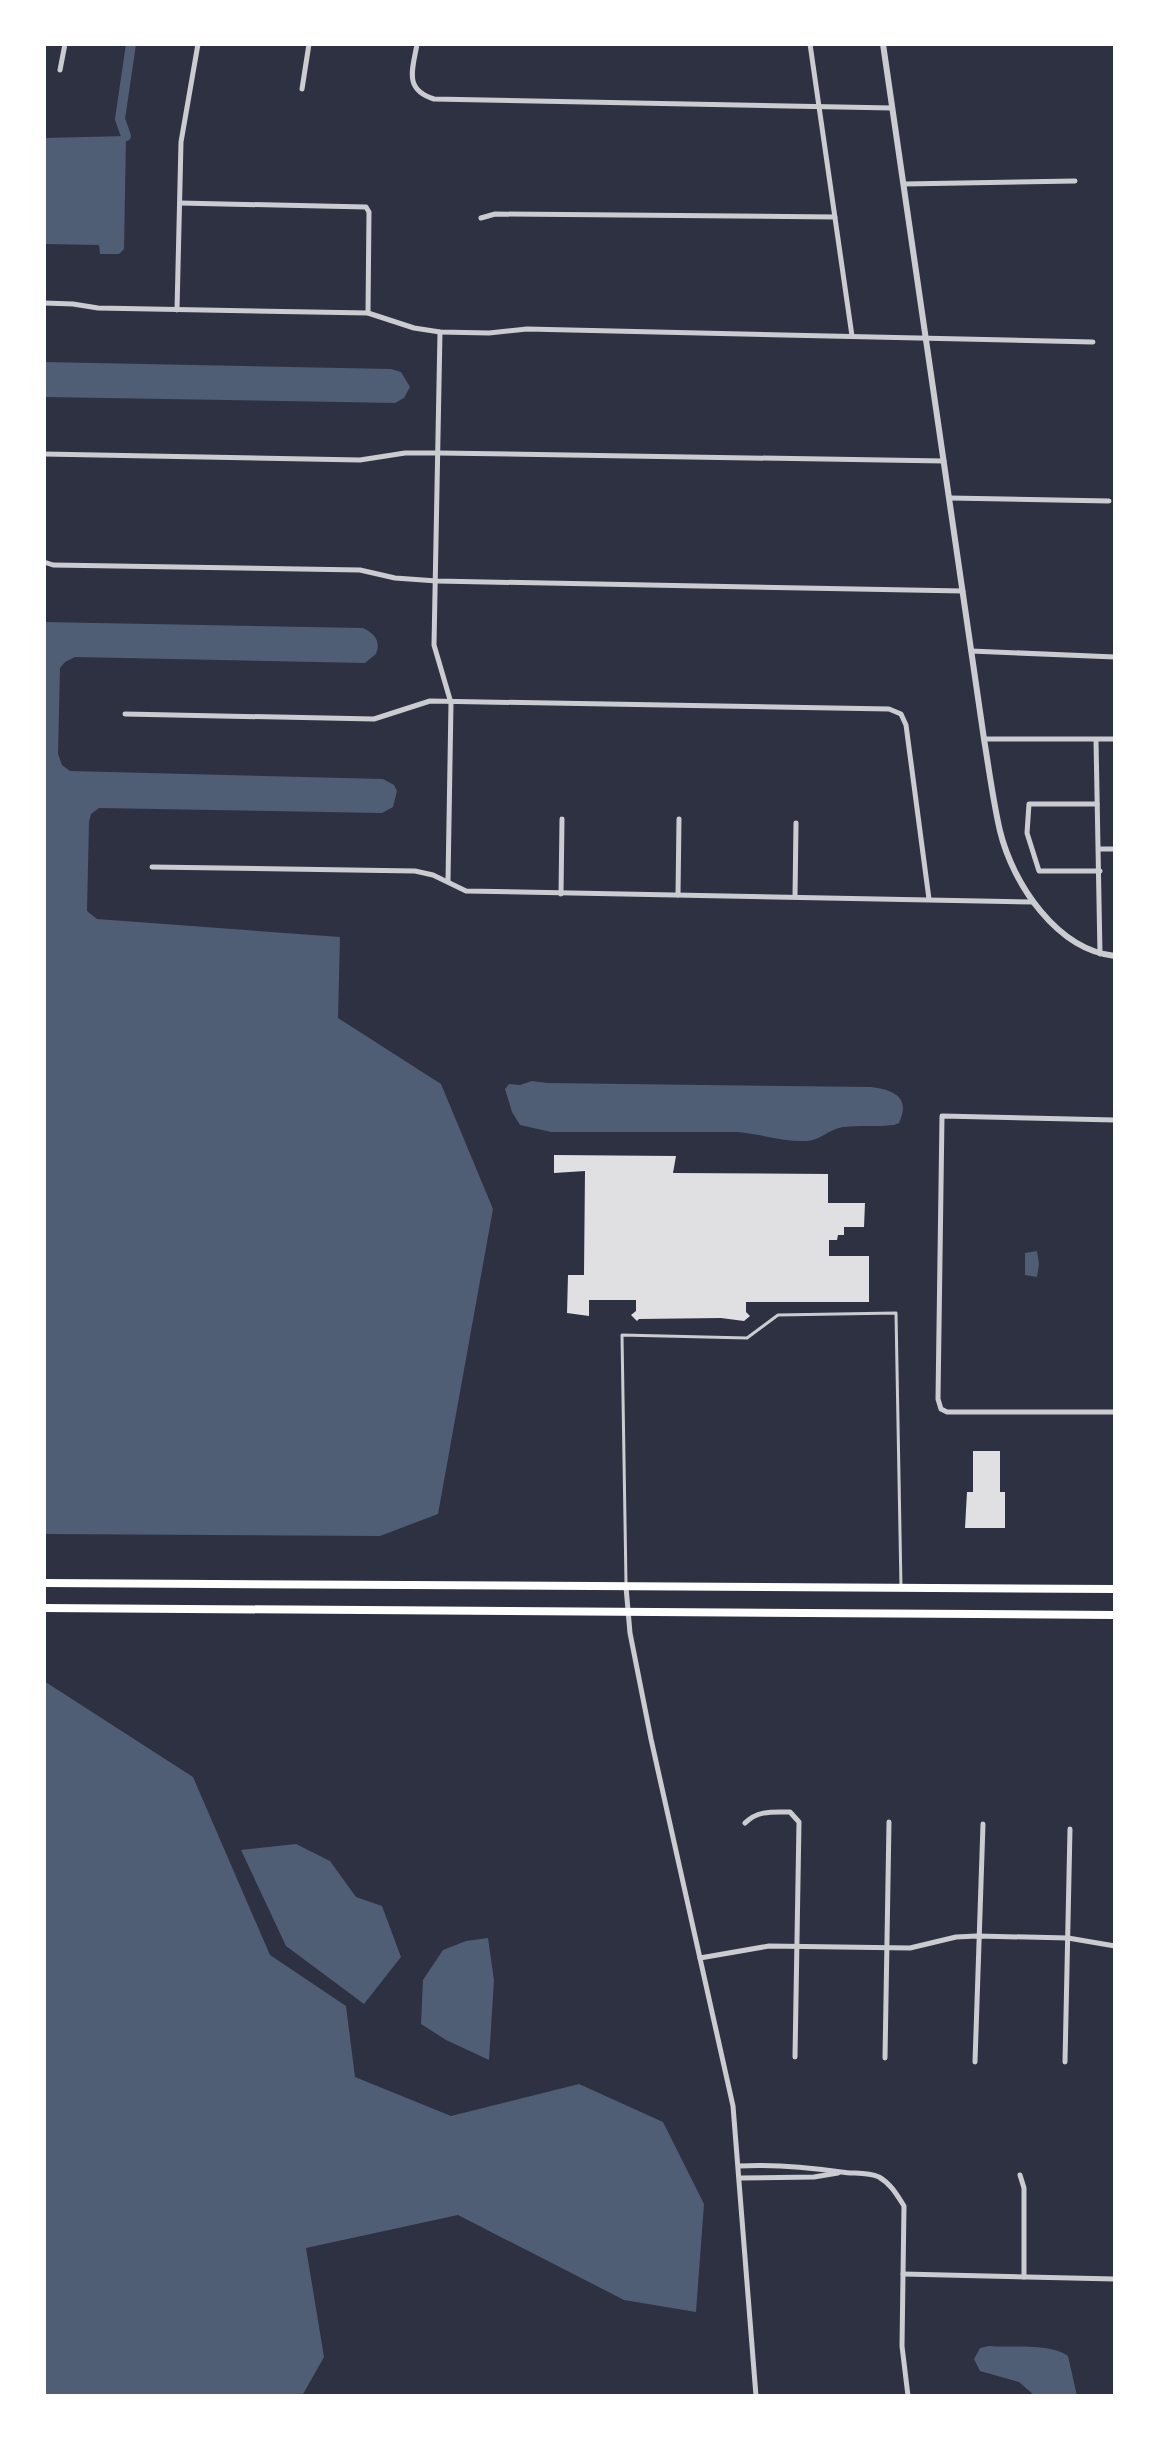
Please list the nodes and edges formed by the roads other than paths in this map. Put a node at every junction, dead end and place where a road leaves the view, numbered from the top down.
1 (65, 44) edge
2 (198, 44) edge
3 (309, 44) edge
4 (417, 44) edge
5 (810, 44) edge
6 (883, 44) edge
7 (60, 70) dead end
8 (302, 89) dead end
9 (820, 107) junction
10 (892, 108) junction
11 (1075, 181) dead end
12 (904, 184) junction
13 (180, 203) junction
14 (835, 217) junction
15 (481, 218) dead end
16 (44, 303) edge
17 (177, 310) junction
18 (368, 313) junction
19 (440, 332) junction
20 (852, 336) junction
21 (927, 340) junction
22 (1093, 342) dead end
23 (439, 453) junction
24 (44, 454) edge
25 (944, 461) junction
26 (950, 498) junction
27 (1109, 501) dead end
28 (44, 562) edge
29 (437, 581) junction
30 (963, 591) junction
31 (971, 651) junction
32 (1115, 657) edge
33 (451, 703) junction
34 (125, 714) dead end
35 (984, 739) junction
36 (1115, 739) edge
37 (1096, 740) junction
38 (1097, 804) junction
39 (562, 819) dead end
40 (679, 819) dead end
41 (796, 823) dead end
42 (1099, 849) junction
43 (1115, 849) edge
44 (152, 867) dead end
45 (1100, 871) junction
46 (448, 881) junction
47 (561, 894) junction
48 (678, 895) junction
49 (795, 897) junction
50 (929, 899) junction
51 (1033, 902) junction
52 (1100, 955) junction
53 (1115, 956) edge
54 (1115, 1120) edge
55 (1115, 1412) edge
56 (44, 1583) edge
57 (626, 1587) junction
58 (901, 1589) junction
59 (1115, 1589) edge
60 (44, 1608) edge
61 (627, 1612) junction
62 (1115, 1615) edge
63 (889, 1822) dead end
64 (745, 1823) dead end
65 (983, 1824) dead end
66 (1070, 1829) dead end
67 (977, 1936) junction
68 (1068, 1938) junction
69 (1115, 1946) edge
70 (797, 1947) junction
71 (887, 1949) junction
72 (700, 1958) junction
73 (795, 2057) dead end
74 (885, 2058) dead end
75 (975, 2062) dead end
76 (1065, 2062) dead end
77 (739, 2166) junction
78 (843, 2172) junction
79 (1020, 2175) dead end
80 (740, 2178) junction
81 (903, 2274) junction
82 (1024, 2277) junction
83 (1115, 2279) edge
84 (756, 2396) edge
85 (908, 2396) edge

1 - 7 street
2 - 13 street
3 - 8 street
4 - 9 street
5 - 9 street
6 - 10 street
9 - 10 street
9 - 14 street
10 - 12 street
11 - 12 street
12 - 21 street
13 - 17 street
13 - 18 street
14 - 15 street
14 - 20 street
16 - 17 street
17 - 18 street
18 - 19 street
19 - 20 street
19 - 23 street
20 - 21 street
21 - 22 street
21 - 25 street
23 - 24 street
23 - 25 street
23 - 29 street
25 - 26 street
26 - 27 street
26 - 30 street
28 - 29 street
29 - 30 street
29 - 33 street
30 - 31 street
31 - 32 street
31 - 35 street
33 - 34 street
33 - 46 street
33 - 50 street
35 - 37 street
35 - 51 street
36 - 37 street
37 - 38 street
38 - 42 street
38 - 45 street
39 - 47 street
40 - 48 street
41 - 49 street
42 - 43 street
42 - 45 street
44 - 46 street
45 - 52 street
46 - 47 street
47 - 48 street
48 - 49 street
49 - 50 street
50 - 51 street
51 - 52 street
52 - 53 street
54 - 55 street
56 - 57 main road
57 - 58 main road
57 - 58 lane
57 - 61 street
58 - 59 main road
60 - 61 main road
61 - 62 main road
61 - 72 street
63 - 71 street
64 - 70 street
65 - 67 street
66 - 68 street
67 - 68 street
67 - 71 street
67 - 75 street
68 - 69 street
68 - 76 street
70 - 71 street
70 - 72 street
70 - 73 street
71 - 74 street
72 - 77 street
77 - 78 street
77 - 80 street
78 - 80 street
78 - 81 street
79 - 82 street
80 - 84 street
81 - 82 street
81 - 85 street
82 - 83 street

